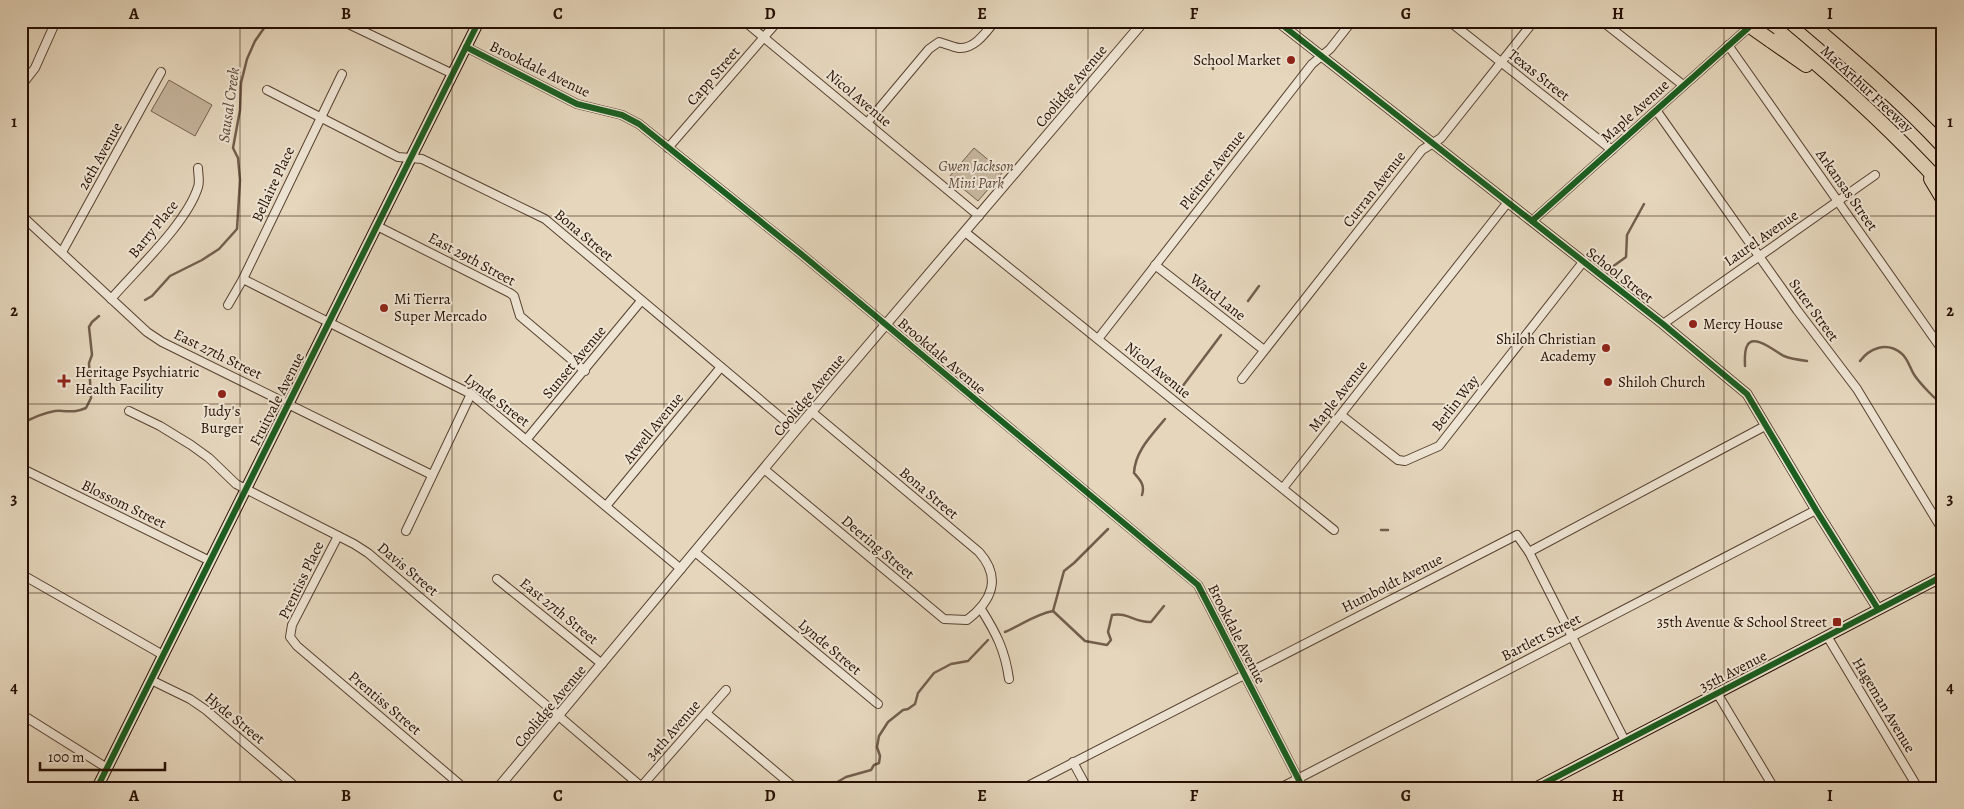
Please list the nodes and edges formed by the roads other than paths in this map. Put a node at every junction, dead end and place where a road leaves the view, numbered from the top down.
1 (56, 21) edge
2 (342, 21) edge
3 (479, 21) edge
4 (744, 21) edge
5 (778, 21) edge
6 (994, 21) edge
7 (1144, 21) edge
8 (1277, 21) edge
9 (1352, 21) edge
10 (1449, 21) edge
11 (1534, 21) edge
12 (1602, 21) edge
13 (1743, 21) edge
14 (1756, 21) edge
15 (1766, 21) edge
16 (1807, 21) edge
17 (1818, 21) edge
18 (1775, 36) junction
19 (764, 38) junction
20 (1728, 45) junction
21 (466, 47) junction
22 (1321, 57) junction
23 (1501, 63) junction
24 (161, 72) dead end
25 (1867, 72) junction
26 (342, 74) dead end
27 (452, 74) junction
28 (1683, 85) junction
29 (21, 86) edge
30 (267, 90) dead end
31 (1656, 110) junction
32 (320, 117) junction
33 (867, 123) junction
34 (1432, 144) junction
35 (1941, 144) edge
36 (668, 148) junction
37 (1612, 150) junction
38 (1917, 157) junction
39 (411, 158) junction
40 (198, 168) dead end
41 (1875, 174) dead end
42 (1943, 186) edge
43 (1943, 199) edge
44 (1837, 201) junction
45 (1508, 202) junction
46 (979, 216) junction
47 (24, 218) edge
48 (1532, 221) junction
49 (377, 226) junction
50 (21, 227) edge
51 (965, 232) junction
52 (62, 252) junction
53 (1759, 255) junction
54 (1583, 262) junction
55 (1155, 265) junction
56 (243, 279) junction
57 (111, 299) junction
58 (641, 301) junction
59 (228, 305) dead end
60 (329, 322) junction
61 (1663, 324) junction
62 (886, 325) junction
63 (1098, 339) junction
64 (1264, 350) junction
65 (1943, 351) edge
66 (721, 367) junction
67 (585, 371) junction
68 (1242, 379) dead end
69 (471, 394) junction
70 (288, 404) junction
71 (129, 411) dead end
72 (812, 412) junction
73 (1342, 415) junction
74 (1765, 426) junction
75 (796, 430) junction
76 (526, 440) junction
77 (764, 469) junction
78 (27, 471) dead end
79 (432, 475) junction
80 (1282, 488) junction
81 (245, 490) junction
82 (606, 506) junction
83 (1816, 510) junction
84 (1334, 530) dead end
85 (406, 531) dead end
86 (1943, 532) edge
87 (338, 536) junction
88 (695, 552) junction
89 (1529, 552) junction
90 (210, 561) junction
91 (681, 569) junction
92 (21, 574) edge
93 (1939, 578) edge
94 (498, 579) dead end
95 (1943, 591) edge
96 (1878, 609) junction
97 (981, 610) junction
98 (290, 636) joint
99 (1573, 636) junction
100 (1827, 636) junction
101 (163, 655) junction
102 (602, 664) junction
103 (1243, 674) junction
104 (1009, 679) dead end
105 (150, 680) junction
106 (726, 690) dead end
107 (1717, 693) junction
108 (878, 704) dead end
109 (706, 713) junction
110 (21, 714) edge
111 (560, 716) junction
112 (1625, 741) junction
113 (1073, 762) junction
114 (106, 768) junction
115 (1298, 778) junction
116 (98, 785) edge
117 (642, 787) edge
118 (109, 788) edge
119 (297, 788) edge
120 (464, 788) edge
121 (498, 788) edge
122 (795, 788) edge
123 (1024, 788) edge
124 (1087, 788) edge
125 (1280, 788) edge
126 (1303, 788) edge
127 (1535, 788) edge
128 (1774, 788) edge
129 (1918, 788) edge

1 - 29 street
2 - 27 street
3 - 21 main road, Fruitvale Avenue
4 - 19 street, Nicol Avenue
5 - 19 street, Capp Street
6 - 33 street
7 - 46 street, Coolidge Avenue
8 - 22 street, School Street
9 - 22 street, Pleitner Avenue
10 - 23 street, Texas Street
11 - 23 street, Curran Avenue
12 - 28 street
13 - 18 highway, bridge
14 - 20 street, Maple Avenue
15 - 18 highway
16 - 25 highway, MacArthur Freeway
17 - 25 highway
18 - 38 highway, MacArthur Freeway
19 - 33 street, Nicol Avenue
19 - 36 street, Capp Street
20 - 28 street, Maple Avenue
20 - 44 street, Arkansas Street
21 - 27 main road, Fruitvale Avenue
21 - 36 street, Brookdale Avenue
22 - 34 street, School Street
22 - 55 street, Pleitner Avenue
23 - 34 street, Curran Avenue
23 - 37 street, Texas Street
24 - 52 street, 26th Avenue
25 - 35 highway, MacArthur Freeway
26 - 32 street, Bellaire Place
27 - 39 main road, Fruitvale Avenue
28 - 31 street, Maple Avenue
30 - 32 street, Bona Street
31 - 37 street, Maple Avenue
31 - 53 street, Suter Street
32 - 39 street, Bona Street
32 - 56 street, Bellaire Place
33 - 46 street, Nicol Avenue
34 - 45 street, School Street
34 - 64 street, Curran Avenue
36 - 62 street, Brookdale Avenue
37 - 48 street, Maple Avenue
38 - 42 highway, MacArthur Freeway
38 - 43 highway
39 - 49 main road, Fruitvale Avenue
39 - 58 street, Bona Street
40 - 57 street, Barry Place
41 - 44 street, Laurel Avenue
44 - 53 street, Laurel Avenue
44 - 65 street, Arkansas Street
45 - 48 street, School Street
45 - 73 street, Maple Avenue
46 - 51 street, Coolidge Avenue
47 - 50 street
47 - 52 street, East 27th Street
48 - 54 street, School Street
49 - 60 main road, Fruitvale Avenue
49 - 67 street, East 29th Street
51 - 62 street, Coolidge Avenue
51 - 63 street, Nicol Avenue
52 - 57 street, East 27th Street
53 - 61 street, Laurel Avenue
53 - 86 street, Suter Street
54 - 61 street, School Street
54 - 73 street, Berlin Way
55 - 63 street, Pleitner Avenue
55 - 64 street, Ward Lane
56 - 59 street, Bellaire Place
56 - 60 street, Lynde Street
57 - 70 street, East 27th Street
58 - 66 street, Bona Street
58 - 67 street, Sunset Avenue
60 - 69 street, Lynde Street
60 - 70 main road, Fruitvale Avenue
61 - 74 street, School Street
62 - 72 street, Coolidge Avenue
62 - 103 street, Brookdale Avenue
63 - 80 street, Nicol Avenue
64 - 68 street, Curran Avenue
66 - 75 street, Bona Street
66 - 82 street, Atwell Avenue
67 - 76 street, Sunset Avenue
69 - 76 street, Lynde Street
69 - 79 street
70 - 79 street, East 27th Street
70 - 81 main road, Fruitvale Avenue
71 - 81 street, Davis Street
72 - 75 street, Coolidge Avenue
72 - 97 street, Bona Street
73 - 80 street, Maple Avenue
74 - 83 street, School Street
74 - 89 street
75 - 77 street, Coolidge Avenue
76 - 82 street, Lynde Street
77 - 88 street, Coolidge Avenue
77 - 97 street, Deering Street
78 - 90 street, Blossom Street
79 - 85 street
80 - 84 street, Nicol Avenue
81 - 87 street, Davis Street
81 - 90 main road, Fruitvale Avenue
82 - 91 street, Lynde Street
83 - 96 street, School Street
83 - 99 street, Bartlett Street
87 - 98 street, Prentiss Place
87 - 111 street, Davis Street
88 - 91 street, Coolidge Avenue
88 - 108 street, Lynde Street
89 - 99 street
89 - 103 street, Humboldt Avenue
90 - 101 main road, Fruitvale Avenue
91 - 102 street, Coolidge Avenue
92 - 101 street
93 - 95 street
93 - 96 main road, 35th Avenue
94 - 102 street, East 27th Street
96 - 100 main road, 35th Avenue
97 - 104 street
98 - 120 street, Prentiss Street
99 - 112 street
99 - 115 street, Bartlett Street
100 - 107 main road, 35th Avenue
100 - 129 street, Hageman Avenue
101 - 105 main road, Fruitvale Avenue
102 - 111 street, Coolidge Avenue
103 - 113 street, Humboldt Avenue
103 - 115 street, Brookdale Avenue
105 - 114 main road, Fruitvale Avenue
105 - 119 street, Hyde Street
106 - 109 street, 34th Avenue
107 - 112 main road, 35th Avenue
107 - 128 street
109 - 117 street, 34th Avenue
109 - 122 street
110 - 114 street
111 - 117 street, Davis Street
111 - 121 street, Coolidge Avenue
112 - 127 main road, 35th Avenue
113 - 123 street, Humboldt Avenue
113 - 124 street
114 - 116 main road, Fruitvale Avenue
115 - 125 street, Bartlett Street
115 - 126 street, Brookdale Avenue
116 - 118 street

